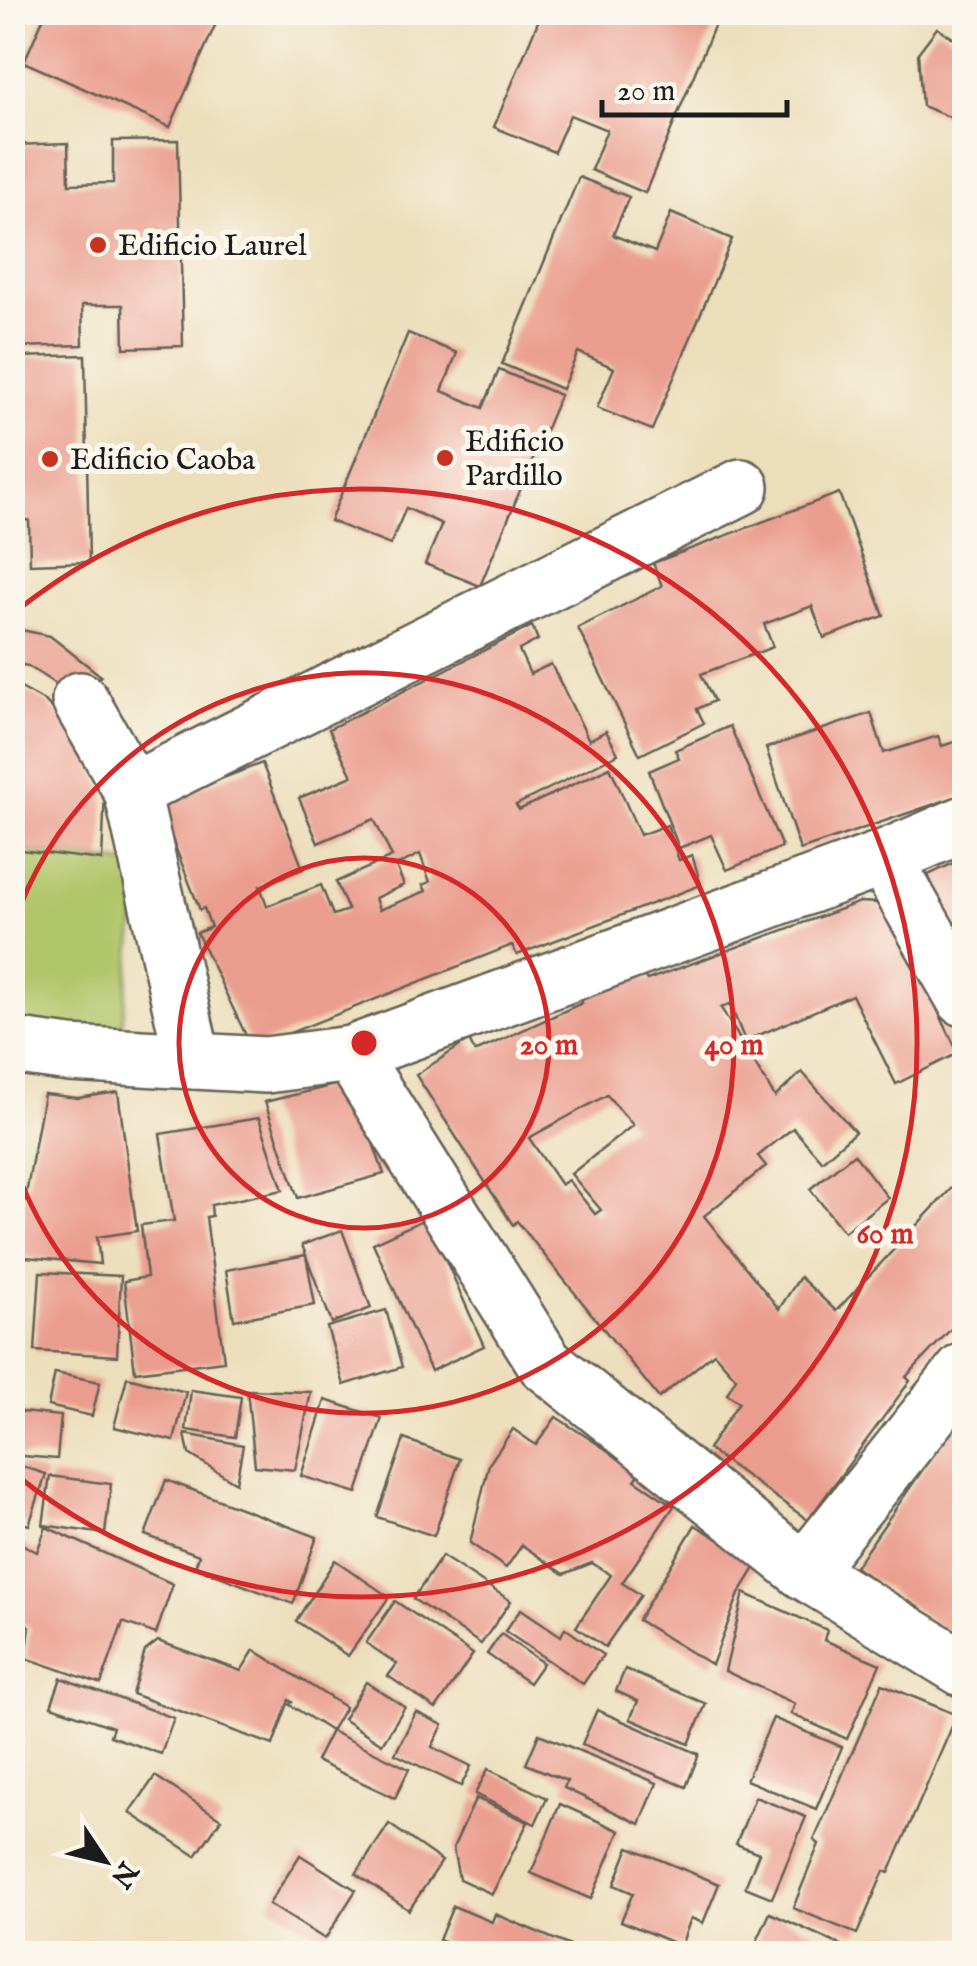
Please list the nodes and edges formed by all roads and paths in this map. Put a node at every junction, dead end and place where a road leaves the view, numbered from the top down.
1 (741, 488) dead end
2 (80, 700) dead end
3 (132, 791) junction
4 (964, 824) edge
5 (884, 858) junction
6 (964, 998) edge
7 (12, 1046) edge
8 (351, 1054) junction
9 (194, 1061) junction
10 (964, 1371) edge
11 (804, 1572) junction
12 (964, 1670) edge

1 - 3 street
2 - 3 street
3 - 9 street
4 - 5 street
5 - 6 street
5 - 8 street
7 - 9 street
8 - 9 street
8 - 11 street
10 - 11 street
11 - 12 street

